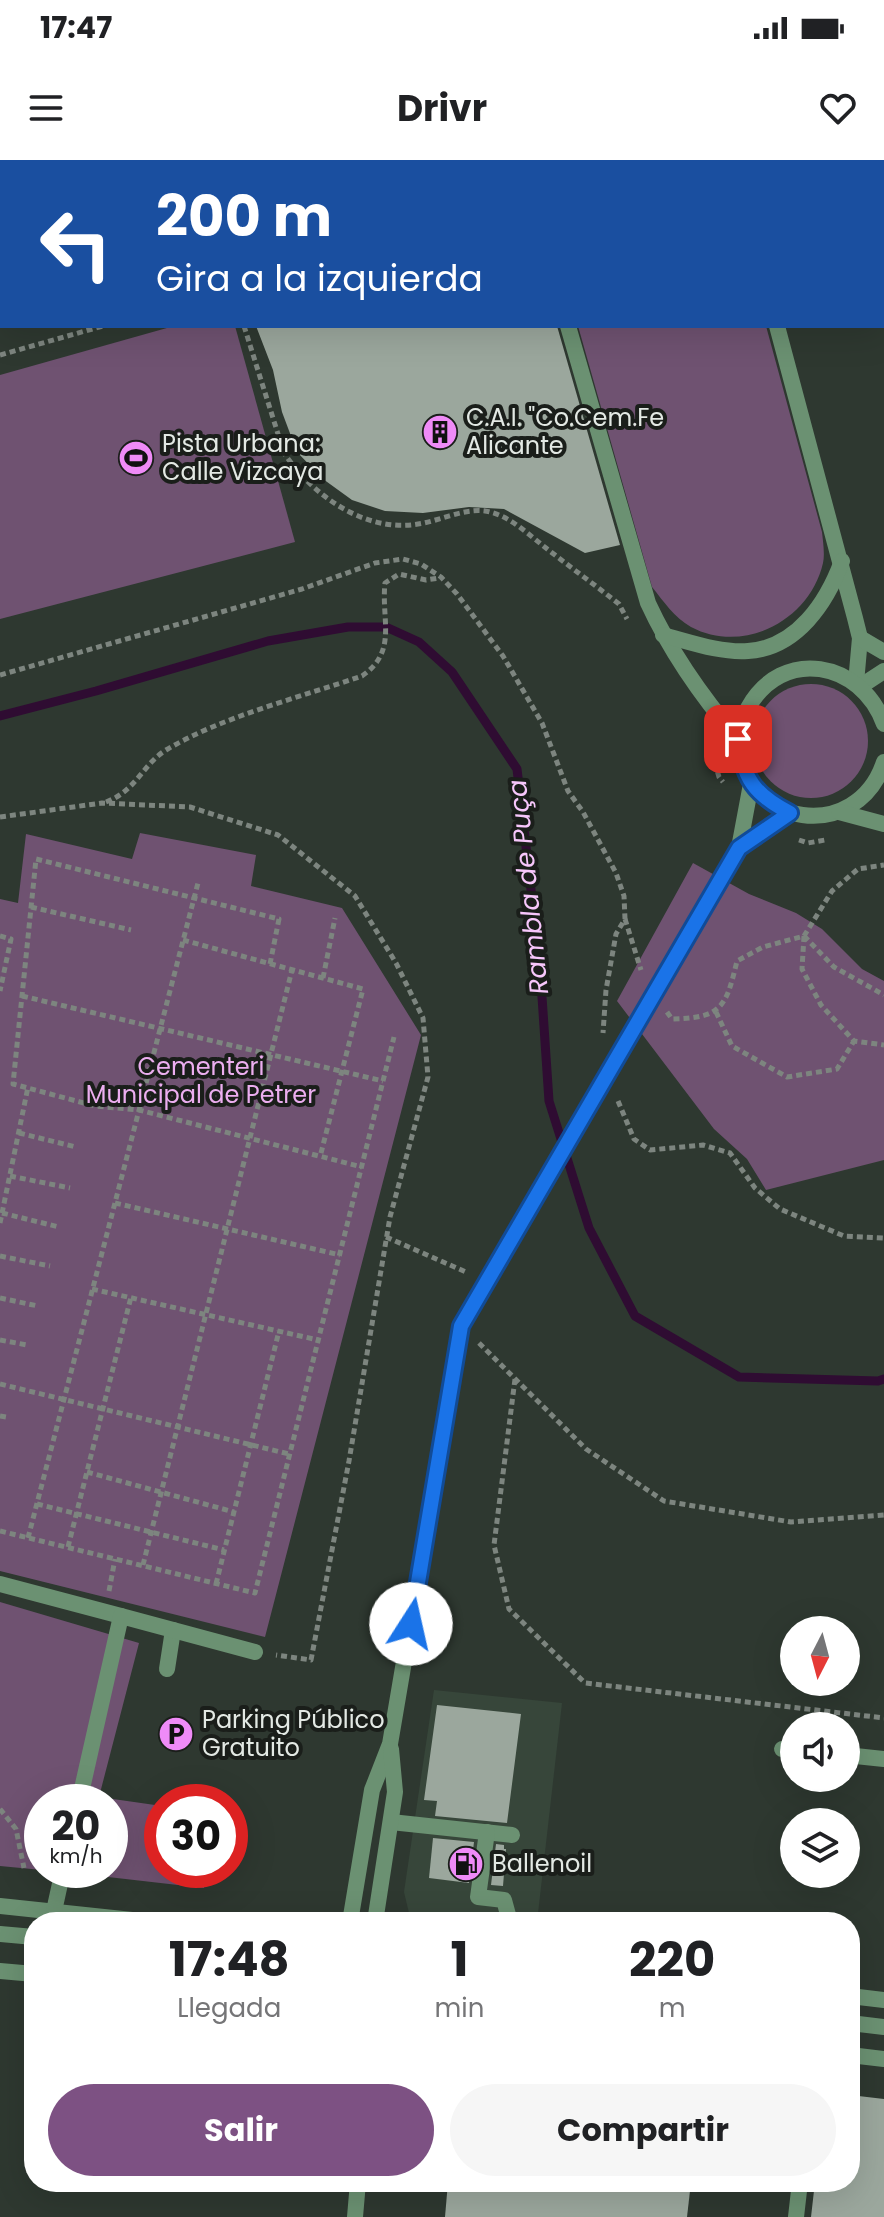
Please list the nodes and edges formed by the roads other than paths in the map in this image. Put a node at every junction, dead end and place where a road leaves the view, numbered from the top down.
1 (569, 328) edge
2 (778, 328) edge
3 (842, 561) junction
4 (663, 635) junction
5 (860, 638) junction
6 (884, 652) edge
7 (884, 671) edge
8 (859, 684) junction
9 (884, 724) edge
10 (738, 739) junction
11 (884, 762) edge
12 (742, 784) junction
13 (839, 812) junction
14 (790, 813) junction
15 (884, 824) edge
16 (739, 848) junction
17 (0, 1584) edge
18 (121, 1616) junction
19 (173, 1630) junction
20 (255, 1652) road end
21 (167, 1669) dead end
22 (390, 1744) junction
23 (860, 1756) edge
24 (884, 1759) edge
25 (83, 1784) edge
26 (391, 1822) junction
27 (487, 1832) junction
28 (512, 1835) dead end
29 (59, 1888) edge
30 (0, 1906) edge
31 (54, 1911) junction
32 (63, 1912) edge
33 (352, 1912) edge
34 (377, 1912) edge
35 (507, 1912) edge
36 (0, 1934) edge
37 (24, 1936) edge
38 (0, 1971) edge
39 (24, 1973) edge
40 (860, 1997) edge
41 (884, 2000) edge
42 (860, 2024) edge
43 (884, 2027) edge
44 (860, 2056) edge
45 (884, 2059) edge
46 (357, 2192) edge
47 (799, 2192) edge
48 (355, 2217) edge
49 (796, 2217) edge

1 - 4 street
2 - 3 street
3 - 4 street
3 - 5 street
4 - 10 street
5 - 6 street
5 - 8 street
7 - 8 street
8 - 9 street
8 - 10 street
10 - 12 street
11 - 13 street
12 - 14 street
12 - 16 street
13 - 14 street
13 - 15 street
14 - 16 street
16 - 22 street, bridge
17 - 18 street
18 - 19 street
18 - 25 street
19 - 20 street
19 - 21 street
22 - 26 street
22 - 33 street
23 - 24 street
26 - 27 street
26 - 34 street
27 - 28 street
27 - 35 street
29 - 31 street
30 - 31 street
31 - 32 street
36 - 37 street
38 - 39 street
40 - 41 street
42 - 43 street
44 - 45 street
46 - 48 street
47 - 49 street

